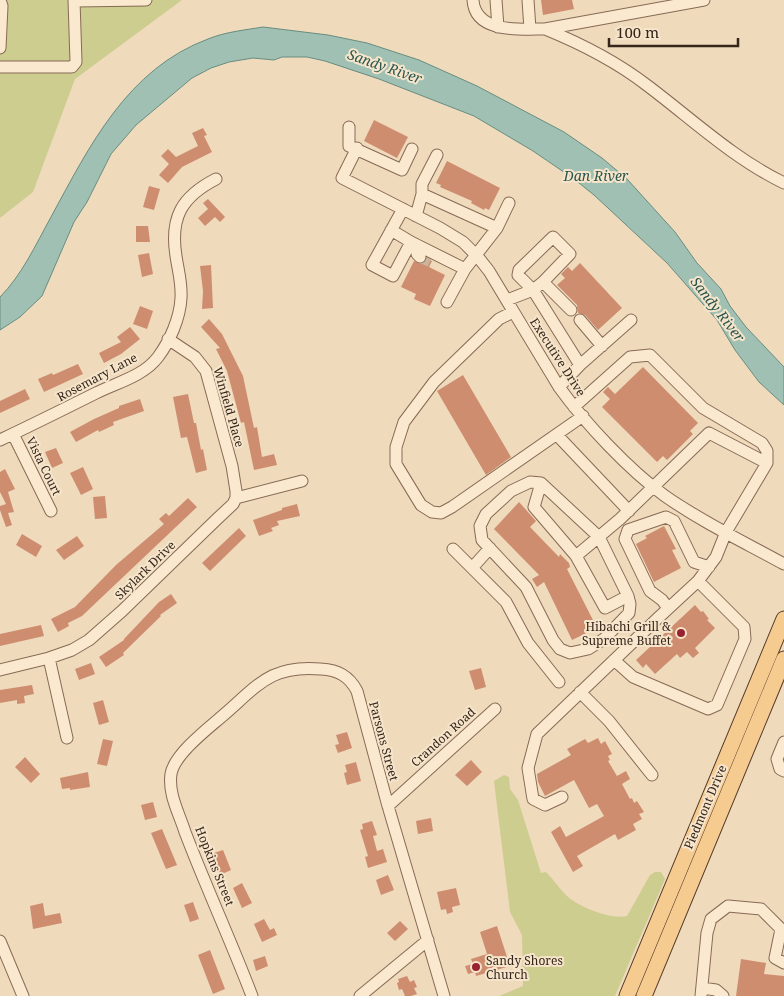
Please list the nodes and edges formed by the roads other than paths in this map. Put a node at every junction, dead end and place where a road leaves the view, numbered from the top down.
1 (146, 0) edge
2 (473, 0) edge
3 (496, 0) edge
4 (528, 0) edge
5 (704, 0) edge
6 (74, 1) edge
7 (5, 2) edge
8 (498, 27) junction
9 (530, 29) junction
10 (545, 29) junction
11 (0, 48) edge
12 (0, 67) edge
13 (348, 127) dead end
14 (357, 148) junction
15 (412, 149) dead end
16 (437, 155) dead end
17 (216, 179) dead end
18 (784, 183) edge
19 (422, 194) junction
20 (509, 203) dead end
21 (403, 209) junction
22 (416, 216) junction
23 (496, 228) junction
24 (392, 230) junction
25 (414, 244) junction
26 (476, 255) junction
27 (420, 257) tunnel mouth
28 (465, 269) junction
29 (543, 282) junction
30 (533, 290) junction
31 (507, 300) junction
32 (447, 302) dead end
33 (571, 310) dead end
34 (514, 312) junction
35 (580, 320) dead end
36 (631, 320) dead end
37 (168, 339) junction
38 (602, 346) junction
39 (580, 365) junction
40 (559, 387) junction
41 (574, 406) junction
42 (583, 416) junction
43 (13, 434) junction
44 (557, 435) junction
45 (0, 440) edge
46 (767, 463) junction
47 (302, 481) dead end
48 (541, 484) junction
49 (653, 486) junction
50 (236, 498) junction
51 (677, 504) junction
52 (51, 511) dead end
53 (629, 511) junction
54 (666, 517) junction
55 (620, 520) junction
56 (628, 530) junction
57 (726, 532) junction
58 (599, 537) junction
59 (490, 548) junction
60 (453, 549) dead end
61 (576, 556) junction
62 (784, 564) edge
63 (709, 567) junction
64 (472, 568) junction
65 (698, 581) junction
66 (628, 596) junction
67 (668, 608) junction
68 (784, 619) edge
69 (553, 640) junction
70 (534, 650) junction
71 (49, 658) junction
72 (614, 660) junction
73 (784, 660) edge
74 (0, 670) edge
75 (559, 682) dead end
76 (580, 692) junction
77 (495, 709) dead end
78 (67, 738) dead end
79 (784, 742) edge
80 (188, 749) joint
81 (781, 763) edge
82 (784, 771) edge
83 (652, 775) dead end
84 (562, 796) dead end
85 (388, 806) junction
86 (782, 930) edge
87 (428, 940) junction
88 (0, 941) edge
89 (784, 963) edge
90 (701, 992) edge
91 (23, 996) edge
92 (252, 996) edge
93 (360, 996) edge
94 (444, 996) edge
95 (627, 996) edge
96 (644, 996) edge
97 (723, 996) edge

1 - 6 street
2 - 8 street
3 - 8 street
4 - 9 street
5 - 10 street
6 - 12 street
7 - 11 street
8 - 9 street
9 - 10 street
10 - 18 street
13 - 14 street
14 - 15 street
14 - 21 street, Executive Drive
16 - 19 street
17 - 37 street, Rosemary Lane
19 - 22 street
19 - 23 street
20 - 23 street
21 - 22 street, Executive Drive
21 - 24 street
22 - 26 street, Executive Drive
23 - 26 street
24 - 25 street
24 - 25 street
25 - 27 street
25 - 28 street
26 - 28 street
26 - 31 street, Executive Drive
28 - 32 street
29 - 30 street
29 - 30 street
29 - 33 street
30 - 31 street
30 - 39 street
31 - 34 street, Executive Drive
34 - 40 street, Executive Drive
34 - 44 street
35 - 38 street
36 - 38 street
37 - 43 street, Rosemary Lane
37 - 50 street, Winfield Place
38 - 39 street
39 - 40 street
40 - 41 street, Executive Drive
41 - 42 street, Executive Drive
41 - 46 street
42 - 44 street
42 - 49 street, Executive Drive
43 - 45 street, Rosemary Lane
43 - 52 street, Vista Court
44 - 53 street
46 - 49 street
46 - 57 street
47 - 50 street
48 - 58 street
48 - 59 street
48 - 61 street
49 - 51 street, Executive Drive
49 - 53 street
50 - 71 street, Skylark Drive
51 - 54 street
51 - 57 street, Executive Drive
53 - 55 street
54 - 56 street
54 - 63 street
55 - 56 street
55 - 58 street
56 - 67 street
57 - 62 street, Executive Drive
57 - 63 street
58 - 61 street
58 - 66 street
59 - 64 street
59 - 69 street
60 - 64 street
61 - 66 street
63 - 65 street
64 - 70 street
65 - 67 street
65 - 72 street
66 - 69 street
67 - 72 street
68 - 95 main road, Piedmont Drive
69 - 70 street
70 - 75 street
71 - 74 street, Skylark Drive
71 - 78 street
72 - 76 street
73 - 96 main road, Piedmont Drive
76 - 83 street
76 - 84 street
77 - 85 street, Crandon Road
79 - 81 street
80 - 85 street, Parsons Street
80 - 92 street, Hopkins Street
81 - 82 street
85 - 87 street, Parsons Street
86 - 89 street
86 - 90 street
87 - 93 street
87 - 94 street, Parsons Street
88 - 91 street
90 - 97 street

